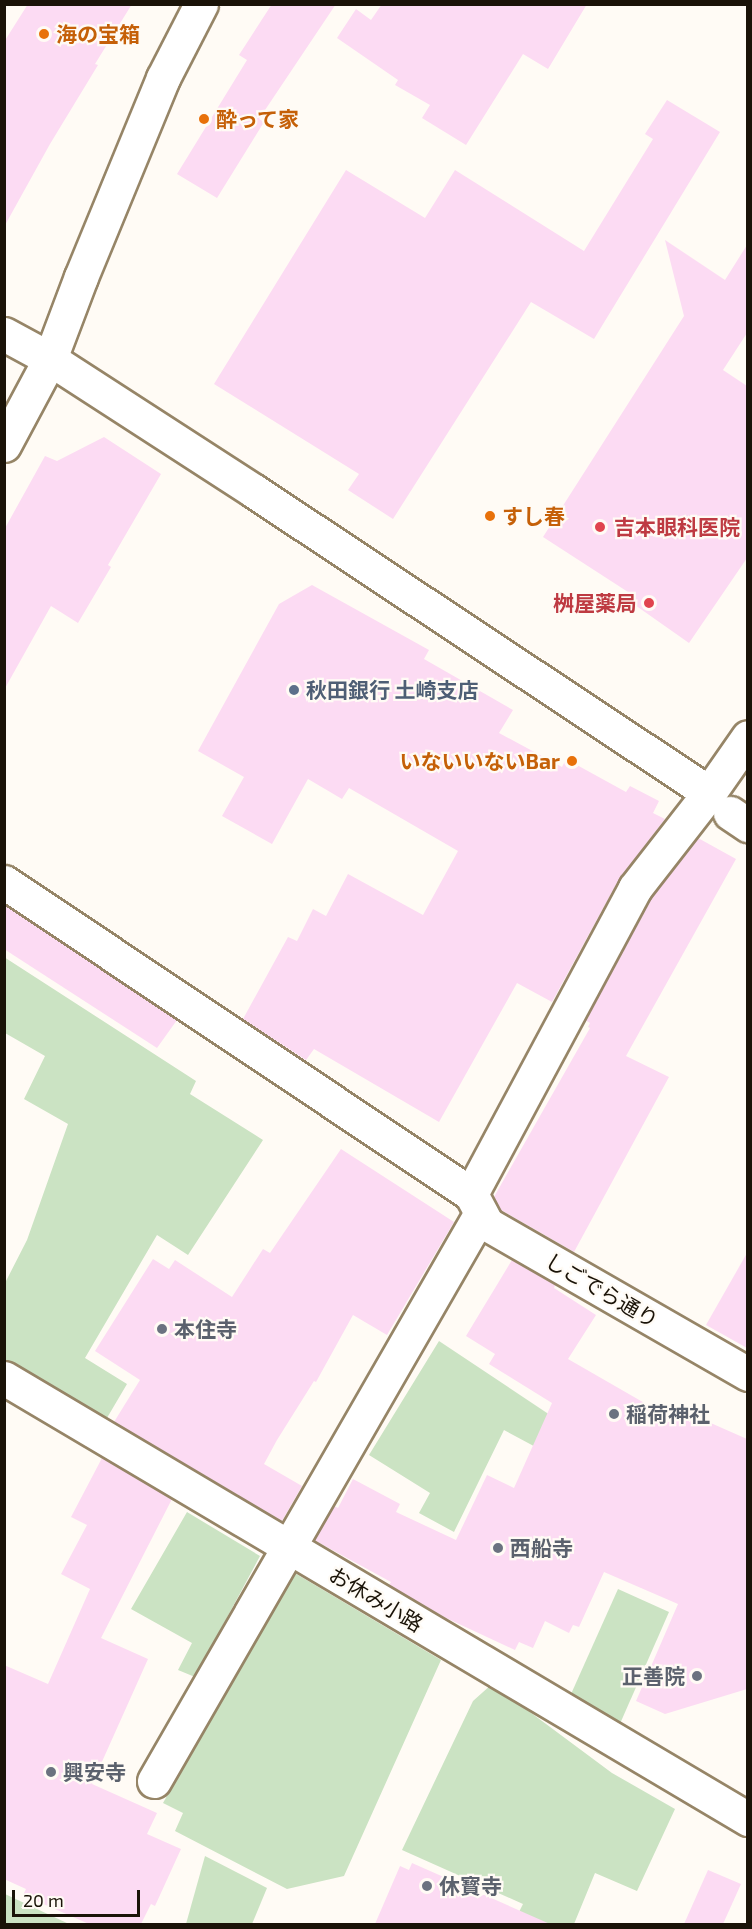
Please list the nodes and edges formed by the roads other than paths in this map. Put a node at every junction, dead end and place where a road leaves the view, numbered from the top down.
1 (201, 4) edge
2 (4, 334) edge
3 (50, 359) junction
4 (4, 445) edge
5 (747, 737) edge
6 (729, 810) edge
7 (4, 882) edge
8 (476, 1203) junction
9 (747, 1374) edge
10 (4, 1378) edge
11 (290, 1547) junction
12 (154, 1781) dead end
13 (747, 1819) edge

1 - 3 street
2 - 3 street
3 - 4 street
3 - 6 street
5 - 6 street
6 - 8 street
7 - 8 street, しごでら通り
8 - 9 street, しごでら通り
8 - 11 street
10 - 11 street, お休み小路
11 - 12 street
11 - 13 street, お休み小路

